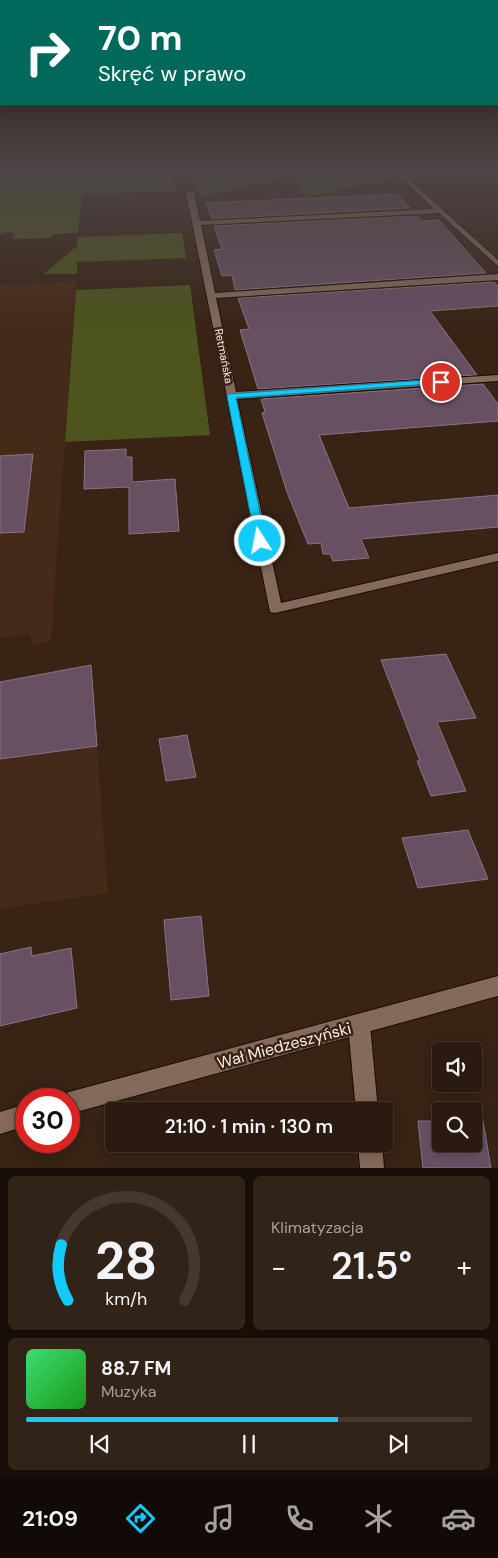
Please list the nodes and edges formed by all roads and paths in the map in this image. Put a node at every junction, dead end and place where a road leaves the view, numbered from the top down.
1 (197, 223) joint
2 (207, 223) edge
3 (453, 223) edge
4 (498, 264) edge
5 (498, 277) edge
6 (212, 296) junction
7 (498, 378) edge
8 (231, 396) junction
9 (498, 557) edge
10 (498, 986) edge
11 (359, 1024) junction
12 (80, 1100) edge
13 (366, 1102) edge
14 (15, 1119) edge
15 (0, 1123) edge
16 (371, 1152) edge
17 (372, 1168) edge

1 - 2 street
1 - 6 street, Retmańska
3 - 4 street
5 - 6 street
6 - 8 street, Retmańska
7 - 8 street
8 - 9 street, Retmańska
10 - 11 street, Wał Miedzeszyński
11 - 12 street, Wał Miedzeszyński
11 - 13 street
14 - 15 street
16 - 17 street

